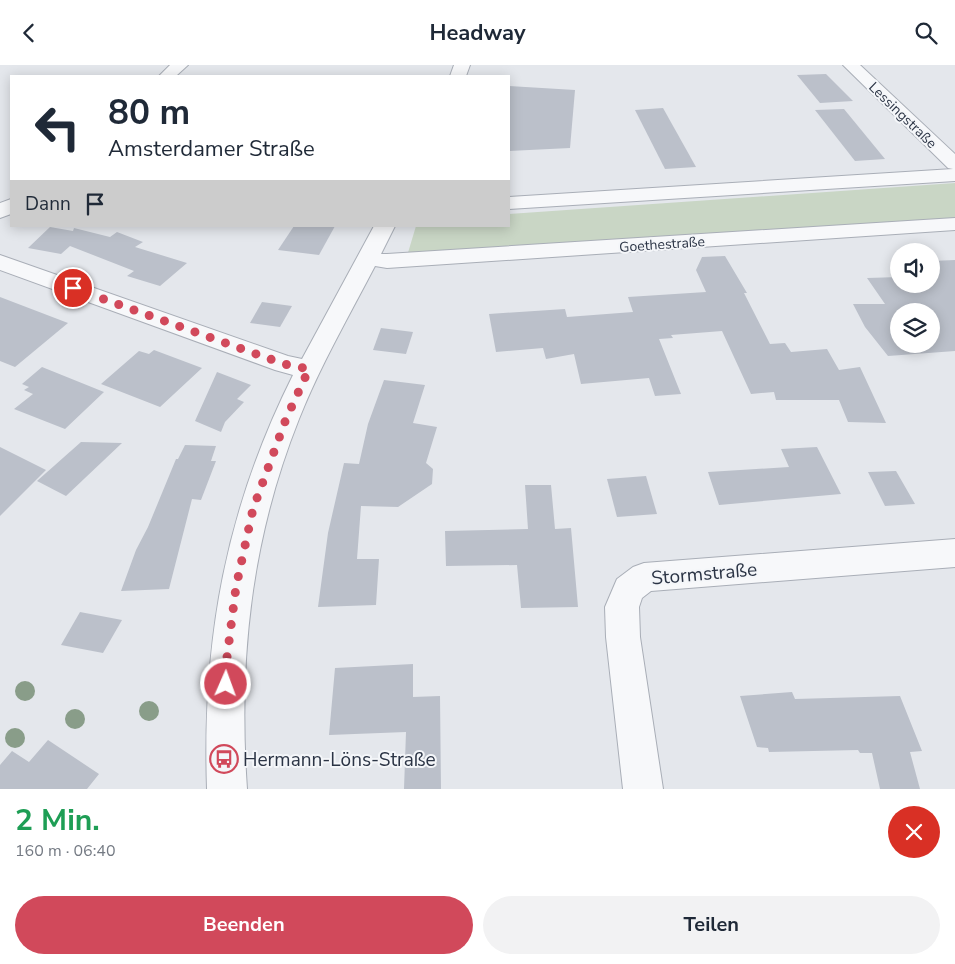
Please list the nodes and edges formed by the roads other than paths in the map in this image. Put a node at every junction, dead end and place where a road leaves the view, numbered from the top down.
1 (180, 65) edge
2 (851, 65) edge
3 (168, 75) edge
4 (955, 164) edge
5 (955, 175) edge
6 (510, 203) edge
7 (955, 224) edge
8 (384, 227) edge
9 (368, 259) junction
10 (0, 262) edge
11 (309, 369) junction
12 (955, 553) edge
13 (227, 789) edge
14 (643, 789) edge

1 - 3 street
2 - 4 street, Lessingstraße
5 - 6 street
7 - 9 street, Goethestraße
8 - 9 street
9 - 11 street
10 - 11 street
11 - 13 street
12 - 14 street, Stormstraße

